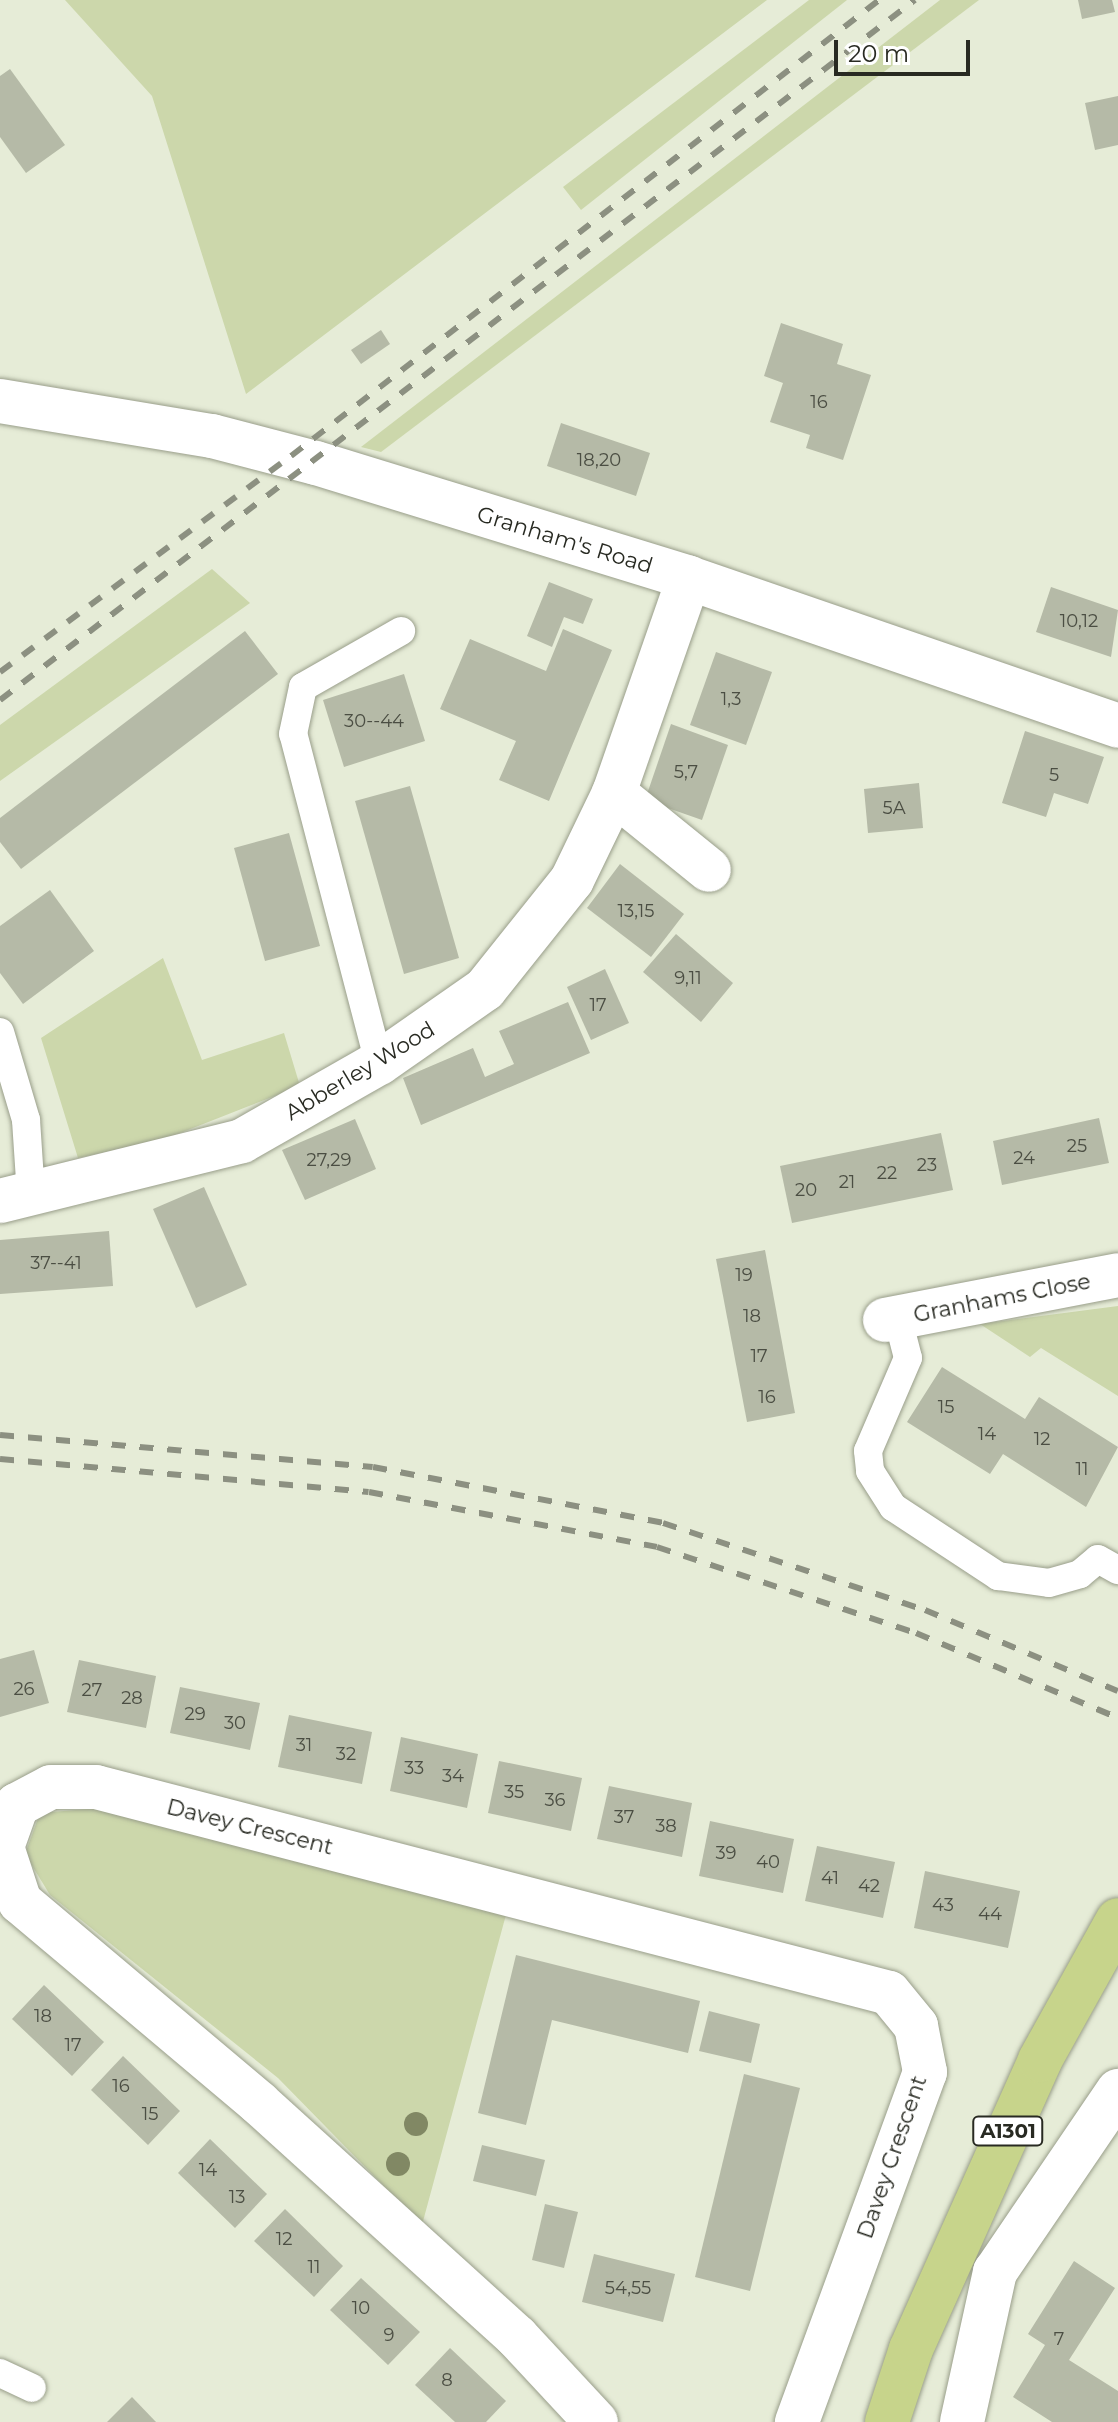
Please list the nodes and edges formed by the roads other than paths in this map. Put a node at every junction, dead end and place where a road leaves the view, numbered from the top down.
1 (0, 401) edge
2 (689, 578) junction
3 (401, 631) dead end
4 (1118, 726) edge
5 (614, 793) junction
6 (709, 870) dead end
7 (0, 1032) edge
8 (379, 1063) junction
9 (15, 1198) edge
10 (1118, 1275) edge
11 (892, 1319) joint
12 (1118, 1570) edge
13 (1118, 1920) edge
14 (1118, 2091) edge
15 (0, 2373) edge
16 (32, 2388) dead end
17 (596, 2422) edge
18 (797, 2422) edge
19 (887, 2422) edge
20 (962, 2422) edge

1 - 2 street, Granham's Road
2 - 4 street, Granham's Road
2 - 5 street, Abberley Wood
3 - 8 lane
5 - 6 street
5 - 8 street, Abberley Wood
7 - 9 lane
8 - 9 street, Abberley Wood
10 - 11 street, Granhams Close
11 - 12 lane
13 - 19 main road, A1301
14 - 20 street
15 - 16 lane
17 - 18 street, Davey Crescent

